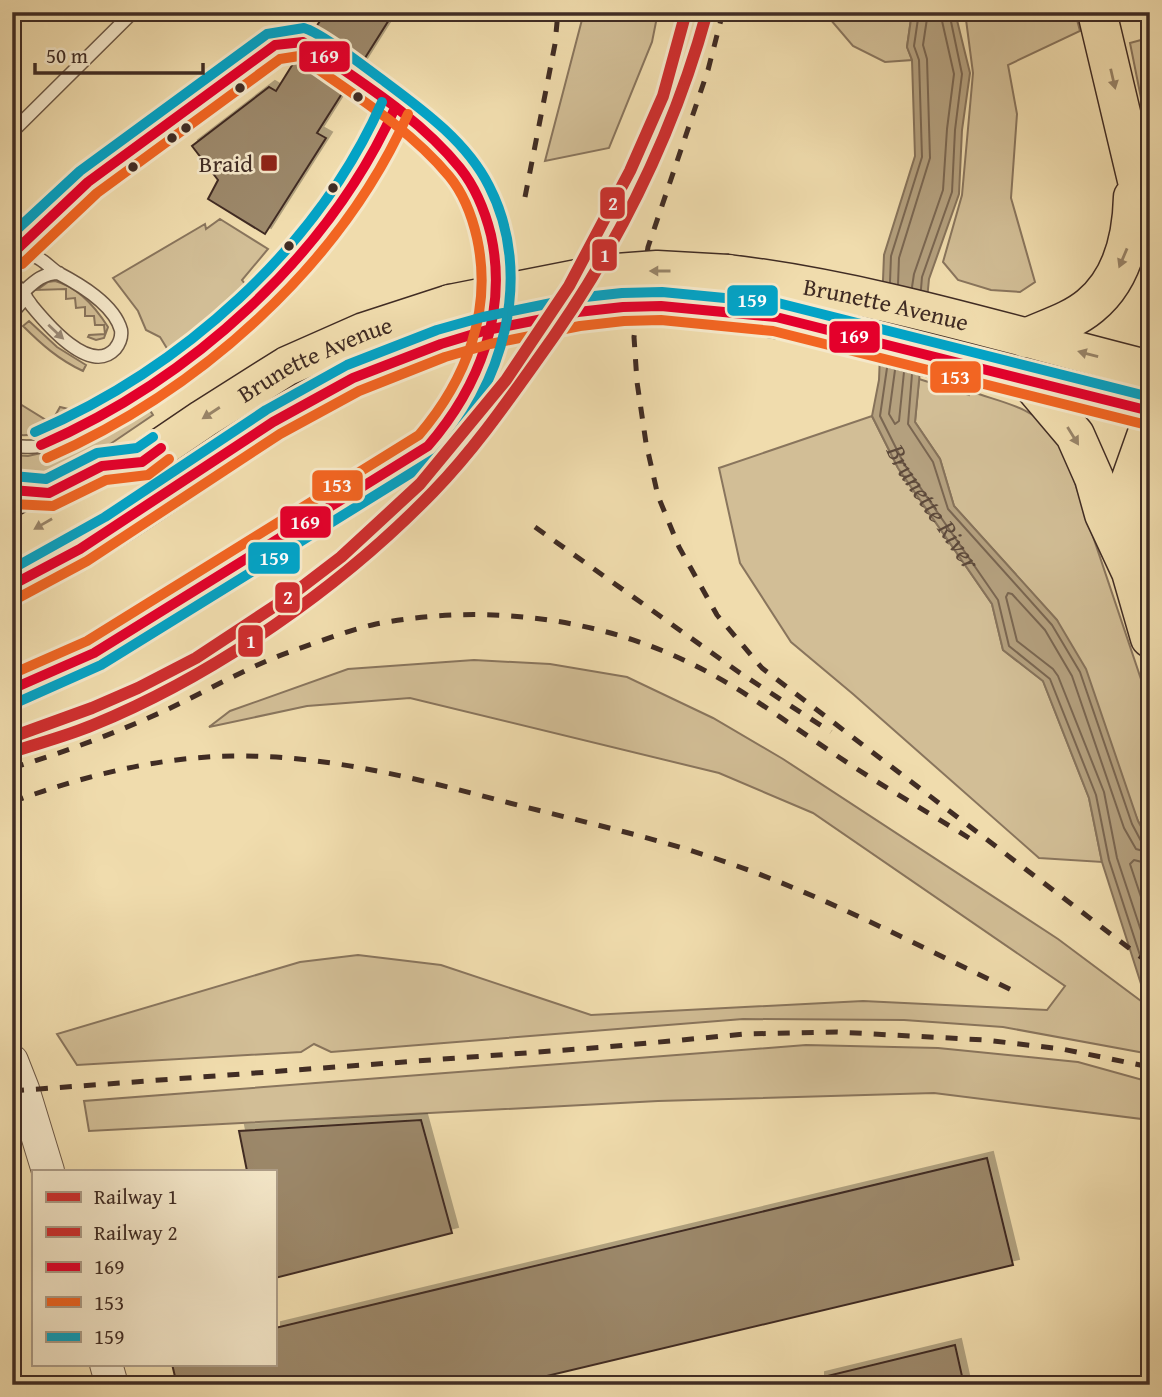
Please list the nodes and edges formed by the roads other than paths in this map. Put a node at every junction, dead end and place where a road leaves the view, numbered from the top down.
1 (133, 12) edge
2 (1097, 12) edge
3 (396, 108) junction
4 (12, 132) edge
5 (1134, 167) junction
6 (1150, 235) edge
7 (13, 251) edge
8 (59, 273) junction
9 (12, 280) edge
10 (725, 292) junction
11 (24, 295) junction
12 (12, 313) edge
13 (1026, 338) junction
14 (1150, 370) edge
15 (1031, 383) junction
16 (1150, 411) edge
17 (1150, 425) edge
18 (12, 446) edge
19 (142, 461) junction
20 (12, 490) edge
21 (12, 542) edge
22 (1131, 572) junction
23 (12, 585) edge
24 (1150, 638) edge
25 (12, 689) edge
26 (12, 1061) edge
27 (48, 1170) edge
28 (107, 1366) edge
29 (112, 1385) edge

1 - 4 lane
2 -> 5 main road
3 - 7 lane
3 - 18 lane
3 - 25 lane
5 - 6 main road
5 -> 13 main road
7 - 8 lane
8 - 11 lane
11 -> 8 lane
9 - 11 lane
10 - 13 main road, Brunette Avenue
10 - 15 main road, Brunette Avenue
10 -> 19 main road, Brunette Avenue, bridge
10 - 23 main road, Brunette Avenue, bridge
11 - 12 lane
14 -> 13 main road, Brunette Avenue
15 - 16 main road, Brunette Avenue
15 -> 22 main road
17 - 22 main road
19 - 20 lane
19 -> 21 main road, Brunette Avenue
22 - 24 main road
26 - 27 street
28 - 29 street

